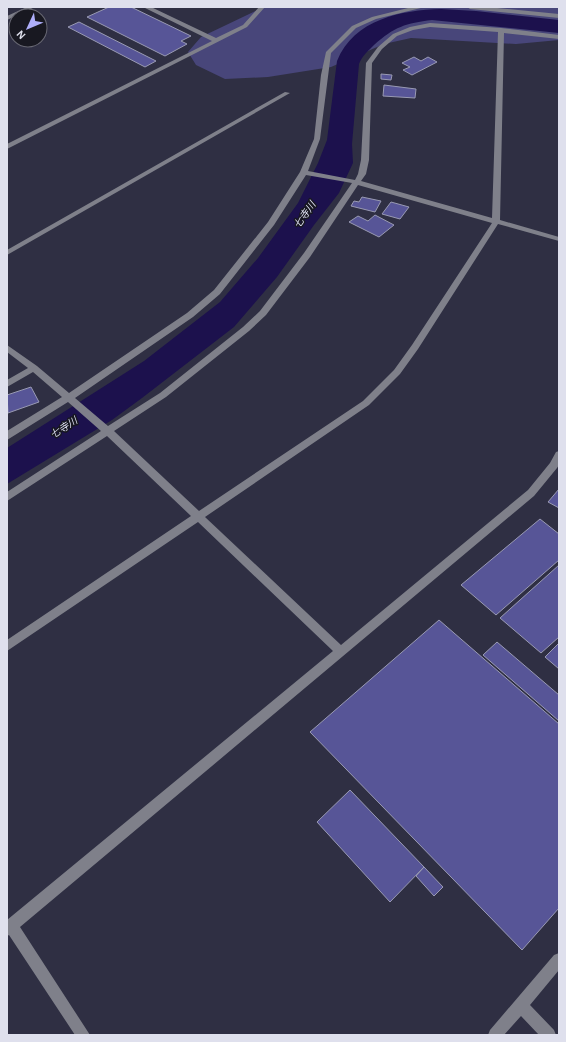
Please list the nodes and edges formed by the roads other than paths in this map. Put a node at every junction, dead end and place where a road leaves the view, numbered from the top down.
1 (32, 7) edge
2 (146, 7) edge
3 (262, 7) edge
4 (422, 7) edge
5 (470, 7) edge
6 (559, 16) edge
7 (7, 18) edge
8 (501, 30) junction
9 (559, 37) edge
10 (215, 40) junction
11 (287, 93) dead end
12 (7, 147) edge
13 (304, 172) junction
14 (356, 182) junction
15 (496, 222) junction
16 (559, 240) edge
17 (7, 253) edge
18 (7, 348) edge
19 (34, 368) junction
20 (7, 384) edge
21 (69, 398) junction
22 (109, 432) junction
23 (7, 436) edge
24 (559, 455) edge
25 (7, 497) edge
26 (198, 517) junction
27 (7, 646) edge
28 (340, 651) junction
29 (9, 928) edge
30 (559, 960) edge
31 (521, 1006) junction
32 (83, 1035) edge
33 (495, 1035) edge
34 (549, 1035) edge

1 - 7 street
2 - 10 street
3 - 10 street
4 - 13 street
5 - 6 street
8 - 9 street
8 - 14 street
8 - 15 street
10 - 12 street
11 - 17 street
13 - 14 street
13 - 21 street
14 - 15 street
14 - 22 street
15 - 16 street
15 - 26 street
18 - 19 street
19 - 20 street
19 - 21 street
21 - 22 street
21 - 23 street
22 - 25 street
22 - 26 street
24 - 28 street
26 - 27 street
26 - 28 street
28 - 29 street
29 - 32 street
30 - 31 street
31 - 33 street
31 - 34 street

